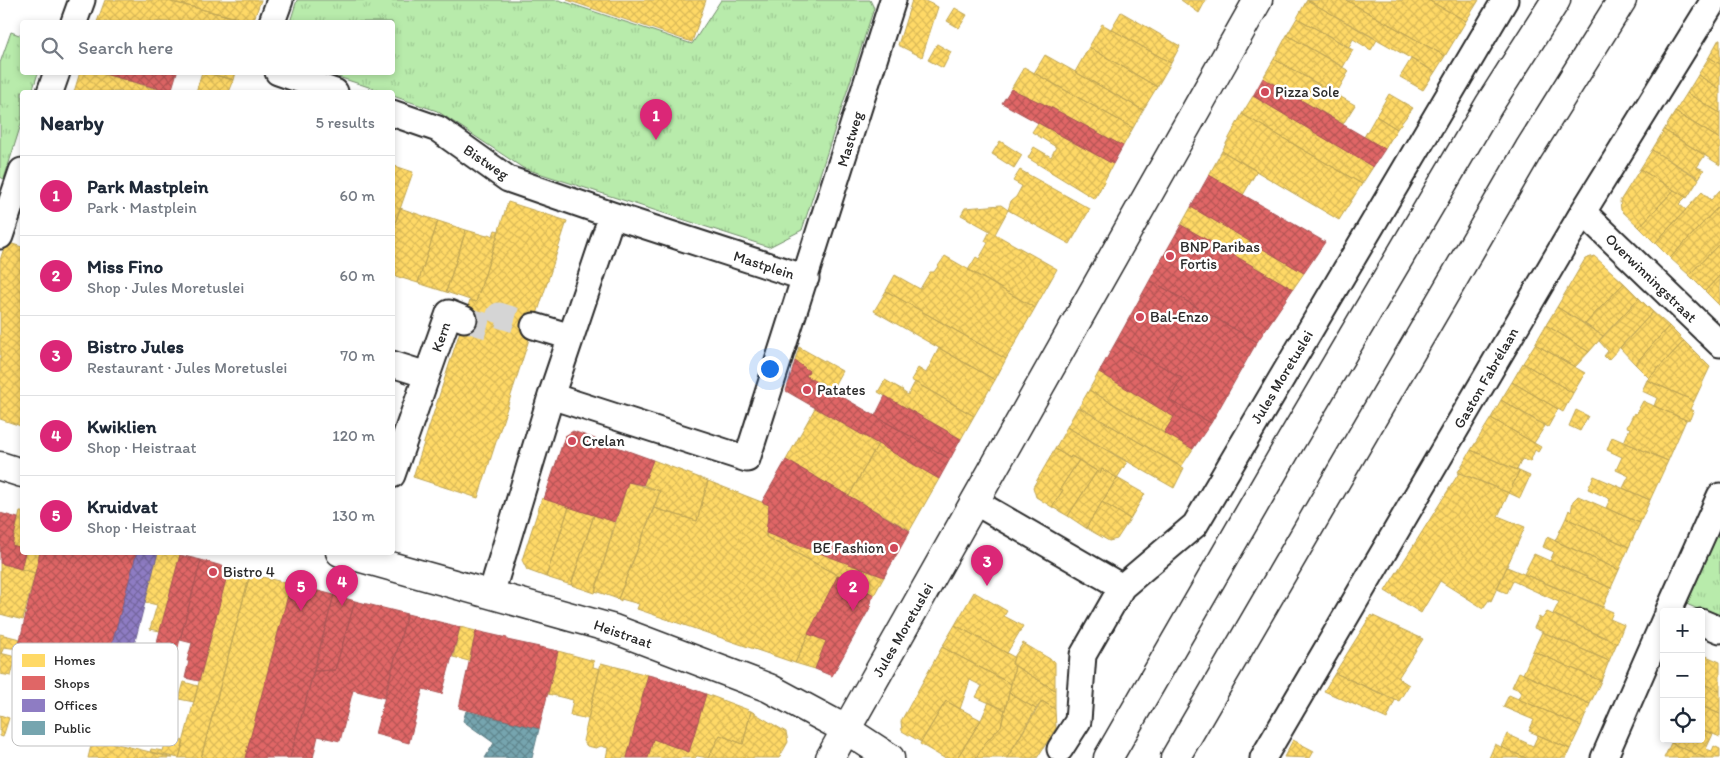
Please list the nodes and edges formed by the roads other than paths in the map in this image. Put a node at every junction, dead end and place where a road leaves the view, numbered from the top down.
1 (280, 0) edge
2 (893, 0) edge
3 (1258, 0) edge
4 (1505, 0) edge
5 (1556, 0) edge
6 (1622, 0) edge
7 (1714, 0) edge
8 (273, 20) edge
9 (56, 75) edge
10 (287, 75) edge
11 (51, 90) edge
12 (329, 90) edge
13 (395, 114) edge
14 (20, 180) edge
15 (1583, 212) junction
16 (612, 215) junction
17 (8, 232) edge
18 (806, 278) junction
19 (464, 319) tunnel mouth
20 (534, 326) tunnel mouth
21 (571, 337) junction
22 (1720, 344) edge
23 (395, 365) edge
24 (427, 375) junction
25 (551, 396) junction
26 (395, 466) edge
27 (1720, 496) edge
28 (975, 502) junction
29 (357, 555) edge
30 (1122, 588) junction
31 (491, 594) junction
32 (1672, 608) edge
33 (1705, 624) edge
34 (1720, 630) edge
35 (1660, 635) edge
36 (847, 730) junction
37 (1060, 749) dead end
38 (830, 758) edge
39 (890, 758) edge
40 (1108, 758) edge
41 (1175, 758) edge
42 (1263, 758) edge
43 (1604, 758) edge

1 - 8 street
2 - 18 street, Mastweg
3 - 28 main road, Jules Moretuslei
4 - 30 street, Jules Moretuslei
5 - 40 main road
6 - 41 main road
7 - 15 street, Gaston Fabrélaan
9 - 11 street
10 - 12 street
13 - 16 street, Bistweg
14 - 17 street
15 - 22 street, Overwinningstraat
15 - 42 street, Gaston Fabrélaan
16 - 18 street, Mastplein
16 - 21 street
18 - 25 street, Mastplein
19 - 24 street, Kern
20 - 21 street
21 - 25 street
23 - 24 street
24 - 26 street, Kern
25 - 31 street
27 - 32 street
28 - 30 street
28 - 36 main road, Jules Moretuslei
29 - 31 main road, Heistraat
30 - 37 street, Jules Moretuslei
31 - 36 main road, Heistraat
33 - 34 street
35 - 43 street
36 - 38 main road, Jules Moretuslei
36 - 39 main road, Heistraat

